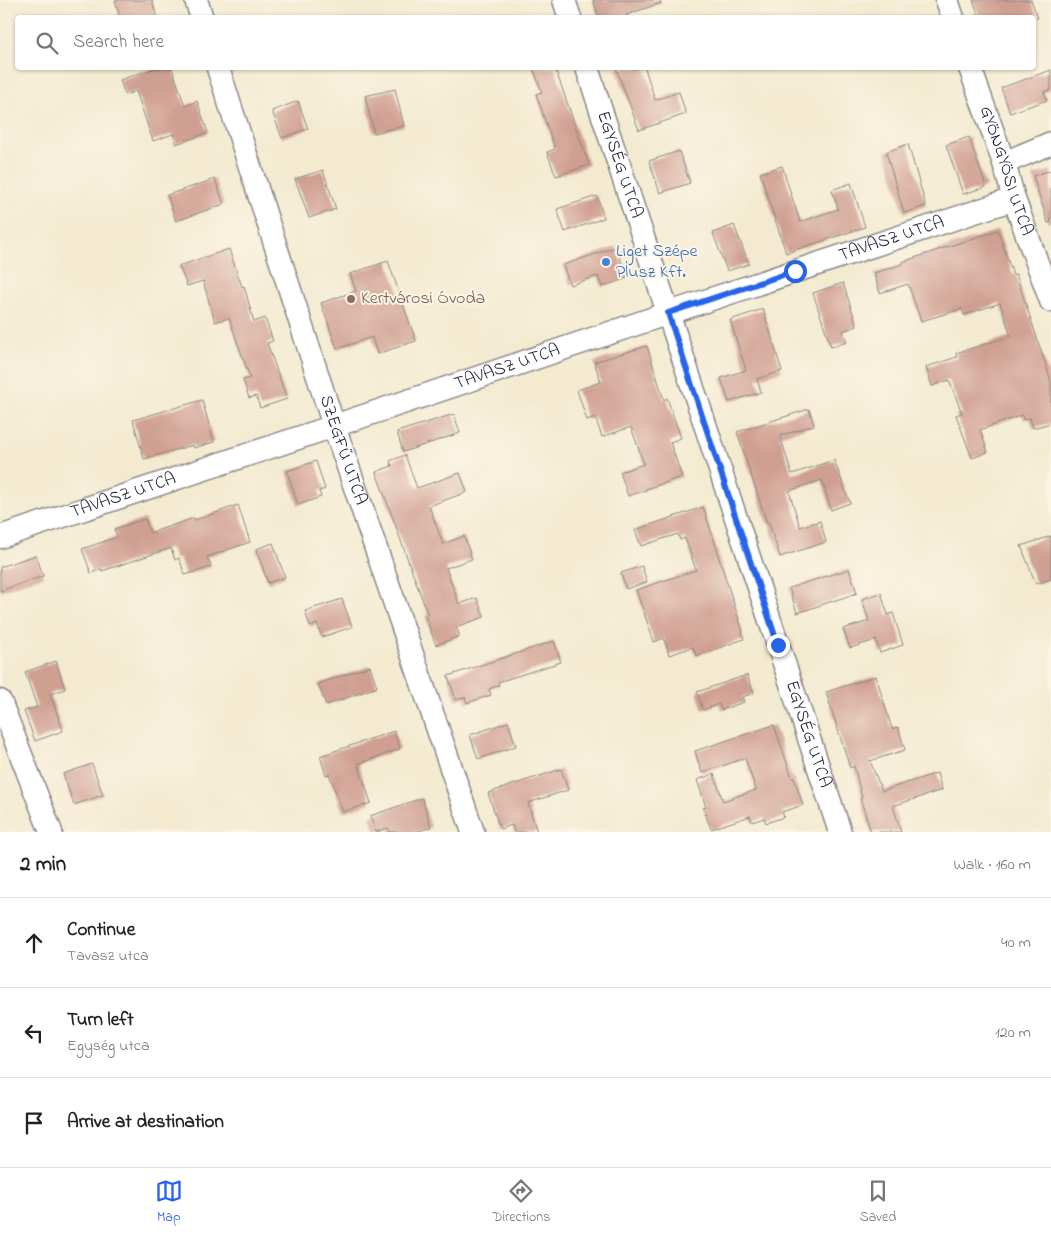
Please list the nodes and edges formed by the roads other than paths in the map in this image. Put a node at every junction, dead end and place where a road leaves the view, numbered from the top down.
1 (196, 0) edge
2 (564, 0) edge
3 (947, 0) edge
4 (201, 15) edge
5 (569, 15) edge
6 (952, 15) edge
7 (219, 70) edge
8 (588, 70) edge
9 (971, 70) edge
10 (1051, 143) edge
11 (1004, 163) junction
12 (1014, 199) junction
13 (1051, 301) edge
14 (668, 313) junction
15 (334, 426) junction
16 (0, 537) edge
17 (0, 701) edge
18 (51, 832) edge
19 (473, 832) edge
20 (840, 832) edge

1 - 4 street
2 - 5 street
3 - 6 street
7 - 15 street, SZEGFŰ UTCA
8 - 14 street, EGYSÉG UTCA
9 - 11 street, GYÖNGYÖSI UTCA
10 - 11 street
11 - 12 street, GYÖNGYÖSI UTCA
12 - 13 street, GYÖNGYÖSI UTCA
12 - 14 street, TAVASZ UTCA
14 - 15 street, TAVASZ UTCA
14 - 20 street, EGYSÉG UTCA
15 - 16 street, TAVASZ UTCA
15 - 19 street, SZEGFŰ UTCA
17 - 18 street

